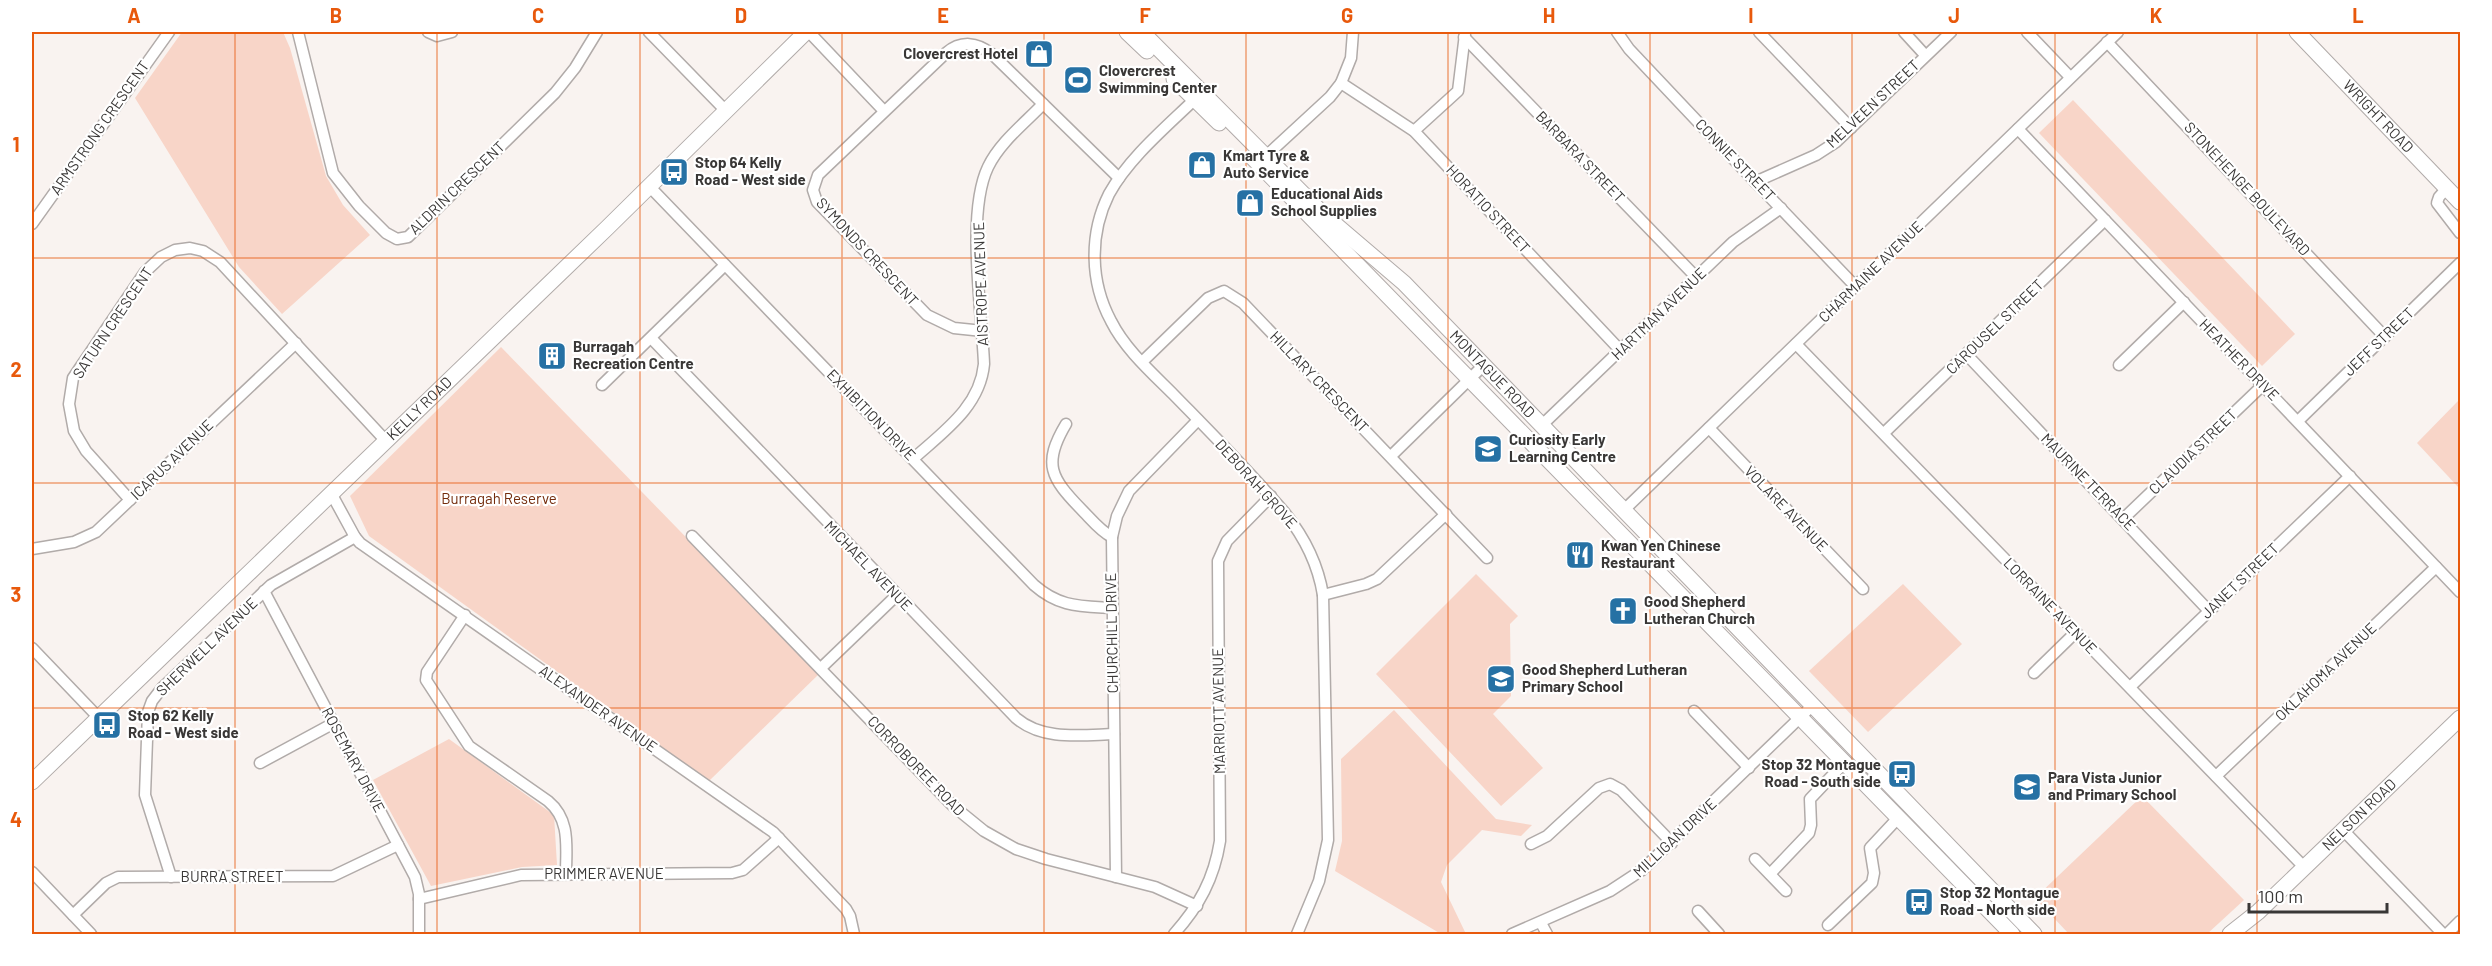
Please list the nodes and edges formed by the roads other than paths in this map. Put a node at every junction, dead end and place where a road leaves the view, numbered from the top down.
1 (169, 32) edge
2 (298, 32) edge
3 (428, 32) edge
4 (452, 32) edge
5 (597, 32) edge
6 (649, 32) edge
7 (808, 32) edge
8 (1127, 32) edge
9 (1142, 32) edge
10 (1353, 32) edge
11 (1617, 32) edge
12 (1759, 32) edge
13 (1904, 32) edge
14 (1951, 32) edge
15 (2027, 32) edge
16 (2118, 32) edge
17 (2297, 32) edge
18 (1465, 34) edge
19 (2108, 42) junction
20 (1925, 55) junction
21 (2070, 77) junction
22 (1341, 83) junction
23 (1198, 96) junction
24 (1043, 104) junction
25 (726, 111) junction
26 (884, 111) junction
27 (1851, 128) junction
28 (2018, 129) junction
29 (1414, 131) junction
30 (1262, 160) junction
31 (1119, 178) junction
32 (1755, 182) junction
33 (650, 186) junction
34 (2447, 188) junction
35 (2460, 202) edge
36 (1781, 208) junction
37 (2105, 220) junction
38 (32, 224) edge
39 (2460, 233) edge
40 (2460, 263) edge
41 (725, 265) junction
42 (1696, 278) junction
43 (1856, 287) junction
44 (2184, 302) junction
45 (982, 331) junction
46 (2385, 337) junction
47 (651, 338) junction
48 (296, 343) junction
49 (1796, 344) junction
50 (1621, 351) junction
51 (1967, 355) junction
52 (1142, 362) junction
53 (2119, 365) dead end
54 (1483, 366) junction
55 (1470, 378) junction
56 (602, 385) dead end
57 (2263, 385) junction
58 (1198, 420) junction
59 (2298, 421) junction
60 (1066, 424) dead end
61 (1541, 426) junction
62 (1709, 428) junction
63 (1884, 433) junction
64 (386, 441) junction
65 (1391, 456) junction
66 (913, 459) junction
67 (2350, 476) junction
68 (331, 493) junction
69 (1271, 496) junction
70 (130, 500) junction
71 (1623, 511) junction
72 (1446, 514) junction
73 (2123, 519) junction
74 (1611, 523) junction
75 (692, 536) dead end
76 (355, 537) junction
77 (1112, 537) junction
78 (32, 549) edge
79 (1487, 558) dead end
80 (2436, 567) junction
81 (1863, 589) dead end
82 (264, 591) junction
83 (2460, 592) edge
84 (1323, 595) junction
85 (897, 596) junction
86 (1111, 608) junction
87 (2209, 610) junction
88 (465, 615) junction
89 (2076, 632) junction
90 (32, 648) edge
91 (821, 668) junction
92 (2034, 673) dead end
93 (2130, 687) junction
94 (1813, 705) junction
95 (1694, 711) dead end
96 (99, 718) junction
97 (1800, 718) junction
98 (2460, 718) edge
99 (334, 723) junction
100 (1114, 734) junction
101 (1845, 762) junction
102 (260, 763) dead end
103 (1749, 768) junction
104 (2216, 776) junction
105 (32, 782) edge
106 (1898, 818) junction
107 (2343, 830) junction
108 (779, 838) junction
109 (1672, 843) junction
110 (1531, 844) dead end
111 (398, 845) junction
112 (1755, 859) dead end
113 (2304, 867) junction
114 (32, 872) edge
115 (566, 874) junction
116 (1770, 874) junction
117 (171, 877) junction
118 (1116, 877) junction
119 (1786, 891) dead end
120 (419, 900) junction
121 (1197, 906) junction
122 (1698, 911) dead end
123 (2258, 912) junction
124 (73, 915) junction
125 (2460, 921) edge
126 (1541, 922) junction
127 (1828, 925) dead end
128 (1714, 933) edge
129 (91, 934) edge
130 (419, 934) edge
131 (854, 934) edge
132 (1174, 934) edge
133 (1297, 934) edge
134 (1512, 934) edge
135 (1547, 934) edge
136 (2012, 934) edge
137 (2034, 934) edge
138 (2230, 934) edge
139 (2246, 934) edge
140 (2445, 934) edge

1 - 38 street, ARMSTRONG CRESCENT
2 - 5 street, ALDRIN CRESCENT
3 - 4 street
6 - 25 street
7 - 25 main road, KELLY ROAD
7 - 26 street
8 - 23 main road, MONTAGUE ROAD
9 - 23 main road, MONTAGUE ROAD
10 - 22 street
11 - 32 street, CONNIE STREET
12 - 27 street
13 - 20 street
14 - 20 street, MELVEEN STREET
15 - 21 street
16 - 19 street, CHARMAINE AVENUE
17 - 34 main road, WRIGHT ROAD
18 - 29 street
18 - 42 street, BARBARA STREET
19 - 21 street, CHARMAINE AVENUE
19 - 46 street, STONEHENGE BOULEVARD
20 - 27 street, MELVEEN STREET
21 - 28 street, CHARMAINE AVENUE
22 - 29 street, HORATIO STREET
22 - 30 street
23 - 30 main road, MONTAGUE ROAD
23 - 31 street, DEBORAH GROVE
24 - 26 street, SYMONDS CRESCENT
24 - 31 street, SYMONDS CRESCENT
24 - 45 street, AISTROPE AVENUE
25 - 33 main road, KELLY ROAD
26 - 45 street, SYMONDS CRESCENT
27 - 32 street, MELVEEN STREET
28 - 37 street, HEATHER DRIVE
28 - 43 street, CHARMAINE AVENUE
29 - 50 street, HORATIO STREET
30 - 54 main road, MONTAGUE ROAD
30 - 55 main road, MONTAGUE ROAD
31 - 52 street, DEBORAH GROVE
32 - 36 street, CONNIE STREET
33 - 41 street, EXHIBITION DRIVE
33 - 64 main road, KELLY ROAD
34 - 35 main road, WRIGHT ROAD
34 - 39 street
36 - 42 street, HARTMAN AVENUE
36 - 43 street, CONNIE STREET
37 - 44 street, HEATHER DRIVE
37 - 51 street, CAROUSEL STREET
40 - 46 street, JEFF STREET
41 - 47 street
41 - 66 street, EXHIBITION DRIVE
42 - 50 street, HARTMAN AVENUE
43 - 49 street, CHARMAINE AVENUE
44 - 53 street
44 - 57 street, HEATHER DRIVE
45 - 66 street, AISTROPE AVENUE
46 - 59 street, JEFF STREET
47 - 56 street
47 - 85 street, MICHAEL AVENUE
48 - 64 street, SATURN CRESCENT
48 - 70 street, ICARUS AVENUE
48 - 70 street, SATURN CRESCENT
49 - 62 street, CHARMAINE AVENUE
49 - 63 street, LORRAINE AVENUE
50 - 61 street, HARTMAN AVENUE
51 - 63 street, CAROUSEL STREET
51 - 73 street, MAURINE TERRACE
52 - 58 street, DEBORAH GROVE
52 - 65 street, HILLARY CRESCENT
54 - 55 street
54 - 61 main road, MONTAGUE ROAD
55 - 65 street
55 - 74 main road, MONTAGUE ROAD
57 - 59 street, HEATHER DRIVE
57 - 73 street, CLAUDIA STREET
58 - 69 street, DEBORAH GROVE
58 - 77 street, CHURCHILL DRIVE
59 - 67 street, HEATHER DRIVE
60 - 77 street
61 - 71 main road, MONTAGUE ROAD
62 - 71 street, CHARMAINE AVENUE
62 - 81 street, VOLARE AVENUE
63 - 89 street, LORRAINE AVENUE
64 - 68 main road, KELLY ROAD
65 - 72 street, HILLARY CRESCENT
66 - 86 street, EXHIBITION DRIVE
67 - 80 street, HEATHER DRIVE
67 - 87 street, JANET STREET
68 - 76 street, ALEXANDER AVENUE
68 - 96 main road, KELLY ROAD
69 - 84 street, DEBORAH GROVE
69 - 121 street, MARRIOTT AVENUE
70 - 78 street, ICARUS AVENUE
71 - 74 main road
71 - 94 main road, MONTAGUE ROAD
72 - 79 street, HILLARY CRESCENT
72 - 84 street
73 - 87 street, MAURINE TERRACE
74 - 97 main road, MONTAGUE ROAD
75 - 91 street, CORROBOREE ROAD
76 - 82 street, SHERWELL AVENUE
76 - 88 street, ALEXANDER AVENUE
77 - 86 street, CHURCHILL DRIVE
80 - 83 street, HEATHER DRIVE
80 - 104 street, OKLAHOMA AVENUE
82 - 99 street, ROSEMARY DRIVE
82 - 117 street, SHERWELL AVENUE
84 - 133 street, DEBORAH GROVE
85 - 91 street
85 - 100 street, MICHAEL AVENUE
86 - 100 street, CHURCHILL DRIVE
87 - 93 street, JANET STREET
88 - 108 street, ALEXANDER AVENUE
88 - 115 street
89 - 92 street
89 - 93 street, LORRAINE AVENUE
90 - 96 street
91 - 118 street, CORROBOREE ROAD
93 - 104 street, LORRAINE AVENUE
94 - 97 street, MILLIGAN DRIVE
94 - 137 main road, MONTAGUE ROAD
95 - 103 street
96 - 105 main road, KELLY ROAD
97 - 101 main road, MONTAGUE ROAD
97 - 103 street, MILLIGAN DRIVE
98 - 107 main road, NELSON ROAD
99 - 102 street
99 - 111 street, ROSEMARY DRIVE
100 - 118 street, CHURCHILL DRIVE
101 - 106 main road, MONTAGUE ROAD
101 - 116 street
103 - 109 street, MILLIGAN DRIVE
104 - 113 street, LORRAINE AVENUE
106 - 127 street
106 - 136 main road, MONTAGUE ROAD
107 - 113 main road, NELSON ROAD
107 - 140 street
108 - 115 street, PRIMMER AVENUE
108 - 131 street, ALEXANDER AVENUE
109 - 110 street
109 - 126 street, MILLIGAN DRIVE
111 - 117 street, BURRA STREET
111 - 120 street, ROSEMARY DRIVE
112 - 116 street
113 - 123 main road, NELSON ROAD
114 - 124 street
115 - 120 street, PRIMMER AVENUE
116 - 119 street
117 - 124 street, BURRA STREET
118 - 121 street, CORROBOREE ROAD
120 - 130 street, ROSEMARY DRIVE
121 - 132 street, MARRIOTT AVENUE
122 - 128 street
123 - 138 main road, NELSON ROAD
123 - 139 main road, NELSON ROAD
124 - 129 street
125 - 140 street
126 - 134 street, MILLIGAN DRIVE
126 - 135 street

